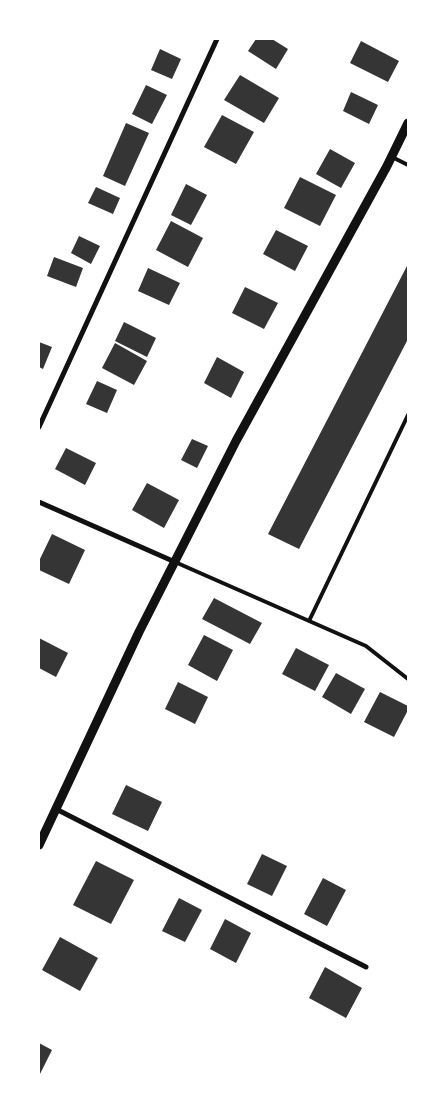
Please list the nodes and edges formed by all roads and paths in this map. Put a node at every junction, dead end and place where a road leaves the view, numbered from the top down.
1 (217, 39) edge
2 (408, 123) edge
3 (392, 157) junction
4 (408, 165) edge
5 (408, 415) edge
6 (39, 428) edge
7 (39, 502) edge
8 (175, 562) junction
9 (310, 620) junction
10 (408, 679) edge
11 (56, 809) junction
12 (39, 845) edge
13 (366, 967) dead end

1 - 6 street
2 - 3 street
3 - 4 lane
3 - 8 street
5 - 9 lane
7 - 8 street
8 - 9 lane
8 - 11 street
9 - 10 lane
11 - 12 street
11 - 13 street

